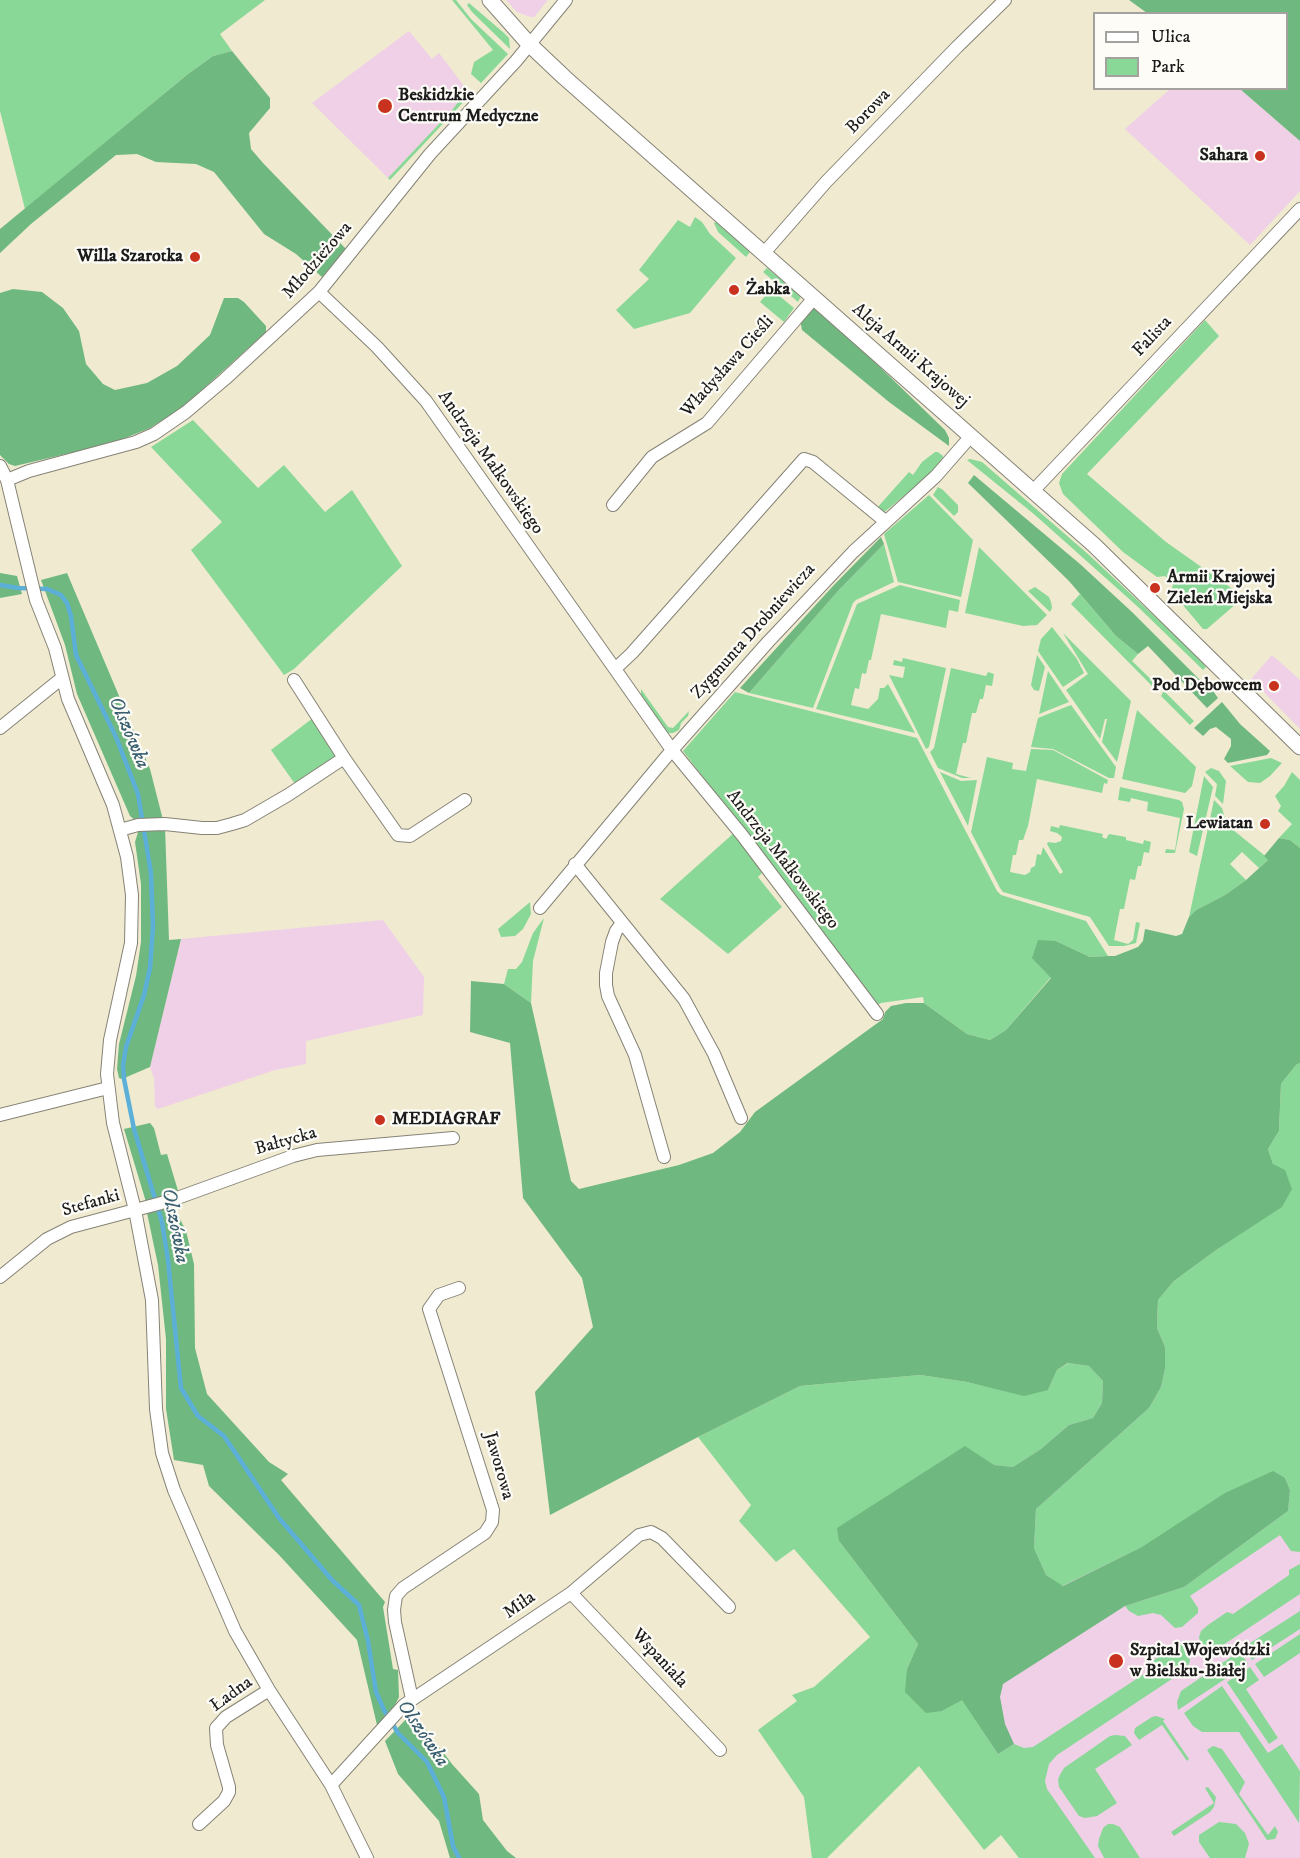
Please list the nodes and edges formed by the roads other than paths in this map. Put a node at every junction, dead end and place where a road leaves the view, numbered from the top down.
1 (490, 0) edge
2 (566, 0) edge
3 (1005, 0) edge
4 (529, 44) junction
5 (1300, 209) edge
6 (764, 253) junction
7 (319, 292) junction
8 (814, 298) junction
9 (971, 436) junction
10 (0, 466) edge
11 (7, 480) junction
12 (1033, 491) junction
13 (613, 505) dead end
14 (885, 521) junction
15 (615, 669) junction
16 (62, 678) junction
17 (294, 680) dead end
18 (0, 729) edge
19 (1300, 747) edge
20 (672, 750) junction
21 (344, 758) junction
22 (465, 800) dead end
23 (120, 830) junction
24 (575, 864) junction
25 (540, 908) dead end
26 (622, 923) junction
27 (878, 1014) dead end
28 (108, 1088) junction
29 (0, 1115) edge
30 (741, 1118) dead end
31 (453, 1138) dead end
32 (664, 1157) dead end
33 (135, 1210) junction
34 (0, 1277) edge
35 (459, 1288) dead end
36 (571, 1593) junction
37 (729, 1606) dead end
38 (269, 1690) junction
39 (408, 1702) junction
40 (720, 1750) dead end
41 (331, 1785) junction
42 (199, 1824) dead end
43 (367, 1858) edge

1 - 4 street, Aleja Armii Krajowej
2 - 4 street, Młodzieżowa
3 - 6 street, Borowa
4 - 6 street, Aleja Armii Krajowej
4 - 7 street, Młodzieżowa
5 - 12 street, Falista
6 - 8 street, Aleja Armii Krajowej
7 - 11 street, Młodzieżowa
7 - 15 street, Andrzeja Małkowskiego
8 - 9 street, Aleja Armii Krajowej
8 - 13 street, Władysława Cieśli
9 - 12 street, Aleja Armii Krajowej
9 - 14 street, Zygmunta Drobniewicza
10 - 11 street
11 - 16 street
12 - 19 street, Aleja Armii Krajowej
14 - 15 street
14 - 20 street, Zygmunta Drobniewicza
15 - 20 street, Andrzeja Małkowskiego
16 - 18 street
16 - 23 street
17 - 21 street
20 - 24 street, Zygmunta Drobniewicza
20 - 27 street, Andrzeja Małkowskiego
21 - 22 street
21 - 23 street
23 - 28 street
24 - 25 street, Zygmunta Drobniewicza
24 - 26 street
26 - 30 street
26 - 32 street
28 - 29 street
28 - 33 street
31 - 33 street, Bałtycka
33 - 34 street, Stefanki
33 - 38 street
35 - 39 street, Jaworowa
36 - 37 street, Miła
36 - 39 street, Miła
36 - 40 street, Wspaniała
38 - 41 street
38 - 42 street, Ładna
39 - 41 street, Miła
41 - 43 street

